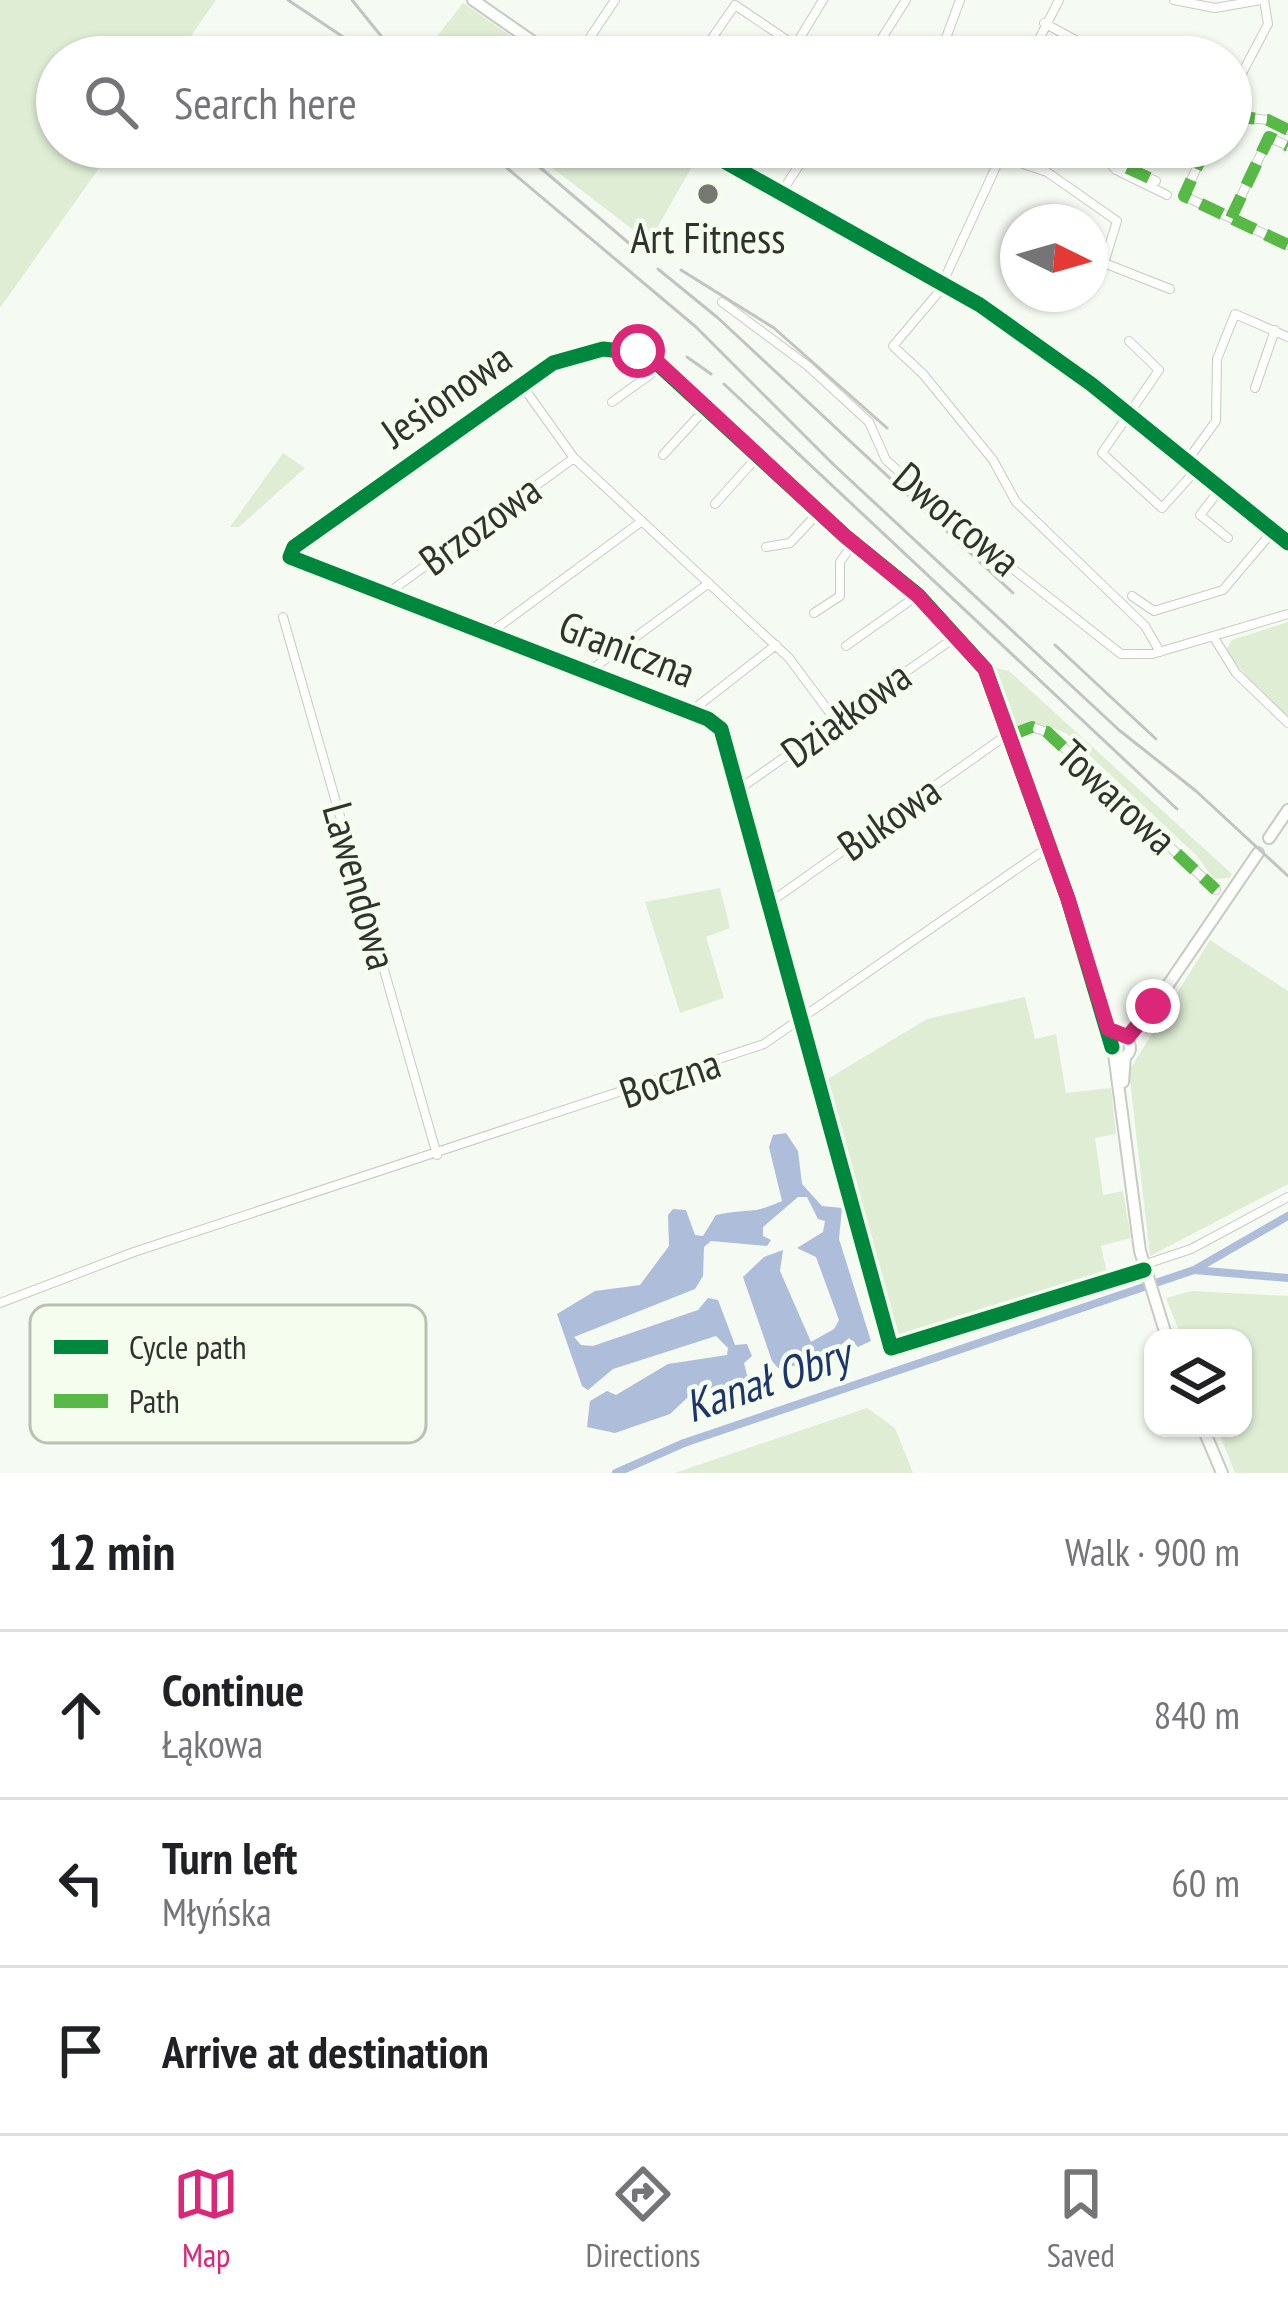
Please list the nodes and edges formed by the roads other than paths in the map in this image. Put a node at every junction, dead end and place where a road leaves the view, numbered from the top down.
1 (473, 0) edge
2 (614, 0) edge
3 (823, 0) edge
4 (906, 0) edge
5 (960, 0) edge
6 (1058, 0) edge
7 (1174, 0) edge
8 (1263, 0) edge
9 (1044, 23) junction
10 (525, 36) edge
11 (591, 36) edge
12 (714, 36) edge
13 (780, 36) edge
14 (801, 36) edge
15 (883, 36) edge
16 (947, 36) edge
17 (1039, 36) edge
18 (1065, 36) edge
19 (1252, 54) edge
20 (1252, 118) edge
21 (1288, 130) edge
22 (1288, 146) edge
23 (797, 168) edge
24 (998, 168) edge
25 (1032, 168) edge
26 (1114, 168) edge
27 (1127, 168) edge
28 (1197, 168) edge
29 (1156, 182) dead end
30 (781, 193) dead end
31 (1167, 195) dead end
32 (1231, 218) junction
33 (1288, 244) edge
34 (1170, 289) dead end
35 (722, 302) dead end
36 (1275, 331) junction
37 (1288, 337) edge
38 (1129, 341) dead end
39 (662, 366) junction
40 (521, 385) junction
41 (1255, 388) dead end
42 (612, 401) dead end
43 (706, 407) junction
44 (663, 454) dead end
45 (758, 456) junction
46 (574, 458) junction
47 (1187, 461) dead end
48 (1197, 469) dead end
49 (1221, 488) dead end
50 (715, 504) dead end
51 (818, 512) junction
52 (641, 521) junction
53 (1273, 531) dead end
54 (1228, 538) dead end
55 (854, 542) junction
56 (766, 547) dead end
57 (290, 556) joint
58 (709, 583) junction
59 (388, 593) junction
60 (918, 596) junction
61 (1132, 596) dead end
62 (814, 613) dead end
63 (1288, 614) edge
64 (283, 616) dead end
65 (490, 633) junction
66 (1213, 636) junction
67 (954, 638) junction
68 (776, 645) junction
69 (846, 646) dead end
70 (1160, 652) junction
71 (588, 672) junction
72 (690, 712) junction
73 (836, 721) junction
74 (1288, 723) edge
75 (1011, 735) junction
76 (738, 790) junction
77 (1288, 810) edge
78 (1268, 838) dead end
79 (1050, 846) junction
80 (1258, 853) dead end
81 (1216, 890) dead end
82 (769, 903) junction
83 (801, 1020) junction
84 (1121, 1047) junction
85 (437, 1155) junction
86 (1288, 1197) edge
87 (1144, 1269) junction
88 (0, 1303) edge
89 (1164, 1329) edge
90 (1207, 1437) edge
91 (1222, 1473) edge

1 - 10 street
2 - 11 street
3 - 14 street
4 - 15 street
5 - 16 street
6 - 9 street
7 - 8 street
8 - 19 street
9 - 17 street
9 - 18 street
12 - 13 street
20 - 21 street
22 - 32 street
23 - 30 street
24 - 70 street, Dworcowa
25 - 34 street
26 - 31 street
27 - 29 street
28 - 32 street
32 - 33 street
35 - 70 street, Dworcowa
36 - 37 street
36 - 41 street
36 - 47 street
38 - 48 street
39 - 40 street, Jesionowa
39 - 42 street
39 - 43 street
40 - 46 street
40 - 57 street, Jesionowa
43 - 44 street
43 - 45 street
45 - 50 street
45 - 51 street
46 - 52 street
46 - 59 street, Brzozowa
49 - 54 street
51 - 55 street
51 - 56 street
52 - 58 street
52 - 65 street
53 - 61 street
55 - 60 street
55 - 62 street
57 - 59 street, Graniczna
58 - 68 street
58 - 71 street
59 - 65 street, Graniczna
60 - 67 street
60 - 69 street
63 - 66 street, Dworcowa
64 - 85 street, Lawendowa
65 - 71 street, Graniczna
66 - 70 street, Dworcowa
66 - 74 street
67 - 73 street, Działkowa
67 - 75 street
68 - 72 street
68 - 73 street
71 - 72 street, Graniczna
72 - 76 street, Graniczna
73 - 76 street, Działkowa
75 - 79 street
75 - 81 street, Towarowa
75 - 82 street, Bukowa
76 - 82 street, Graniczna
77 - 78 street
79 - 83 street, Boczna
79 - 84 street
80 - 84 street
82 - 83 street, Graniczna
83 - 85 street, Boczna
83 - 87 street, Graniczna
84 - 87 street
85 - 88 street, Boczna
86 - 87 street
87 - 89 street
90 - 91 street

